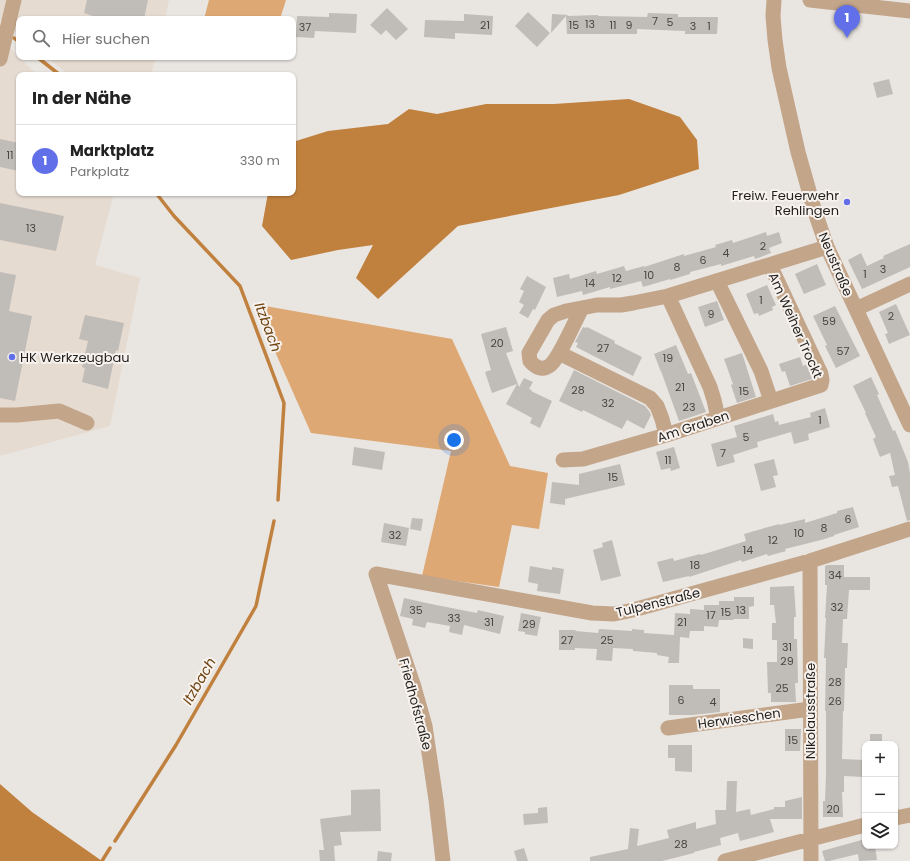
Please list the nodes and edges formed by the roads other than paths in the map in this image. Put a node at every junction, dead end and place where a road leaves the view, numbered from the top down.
1 (14, 0) edge
2 (774, 0) edge
3 (810, 0) edge
4 (910, 11) edge
5 (0, 59) edge
6 (828, 247) junction
7 (770, 265) junction
8 (718, 281) junction
9 (910, 284) edge
10 (668, 296) junction
11 (582, 308) junction
12 (856, 309) junction
13 (559, 353) junction
14 (821, 385) joint
15 (771, 401) junction
16 (905, 402) edge
17 (0, 415) edge
18 (718, 418) junction
19 (87, 423) dead end
20 (910, 425) edge
21 (666, 436) junction
22 (563, 460) dead end
23 (910, 529) edge
24 (810, 561) junction
25 (376, 574) joint
26 (810, 709) junction
27 (668, 728) dead end
28 (910, 814) edge
29 (898, 817) edge
30 (862, 827) edge
31 (811, 839) junction
32 (443, 861) edge
33 (726, 861) edge
34 (811, 861) edge

1 - 5 street
2 - 6 street, Neustraße
3 - 4 street
6 - 7 street, Am Weiher Trockt
6 - 12 street, Neustraße
7 - 8 street, Am Weiher Trockt
7 - 14 street, Am Weiher Trockt
8 - 10 street, Am Weiher Trockt
8 - 15 street
9 - 12 street
10 - 11 street, Am Weiher Trockt
10 - 18 street
11 - 13 street, Am Weiher Trockt
11 - 13 street, Am Weiher Trockt
12 - 16 street, Neustraße
13 - 21 street
14 - 15 street, Am Graben
15 - 18 street, Am Graben
16 - 20 street, Neustraße
17 - 19 street
18 - 21 street, Am Graben
21 - 22 street, Am Graben
23 - 24 street, Tulpenstraße
24 - 25 street, Tulpenstraße
24 - 26 street, Nikolausstraße
25 - 32 street, Friedhofstraße
26 - 27 street, Herwieschen
26 - 31 street, Nikolausstraße
28 - 29 street
30 - 31 street
31 - 33 street
31 - 34 street, Nikolausstraße

